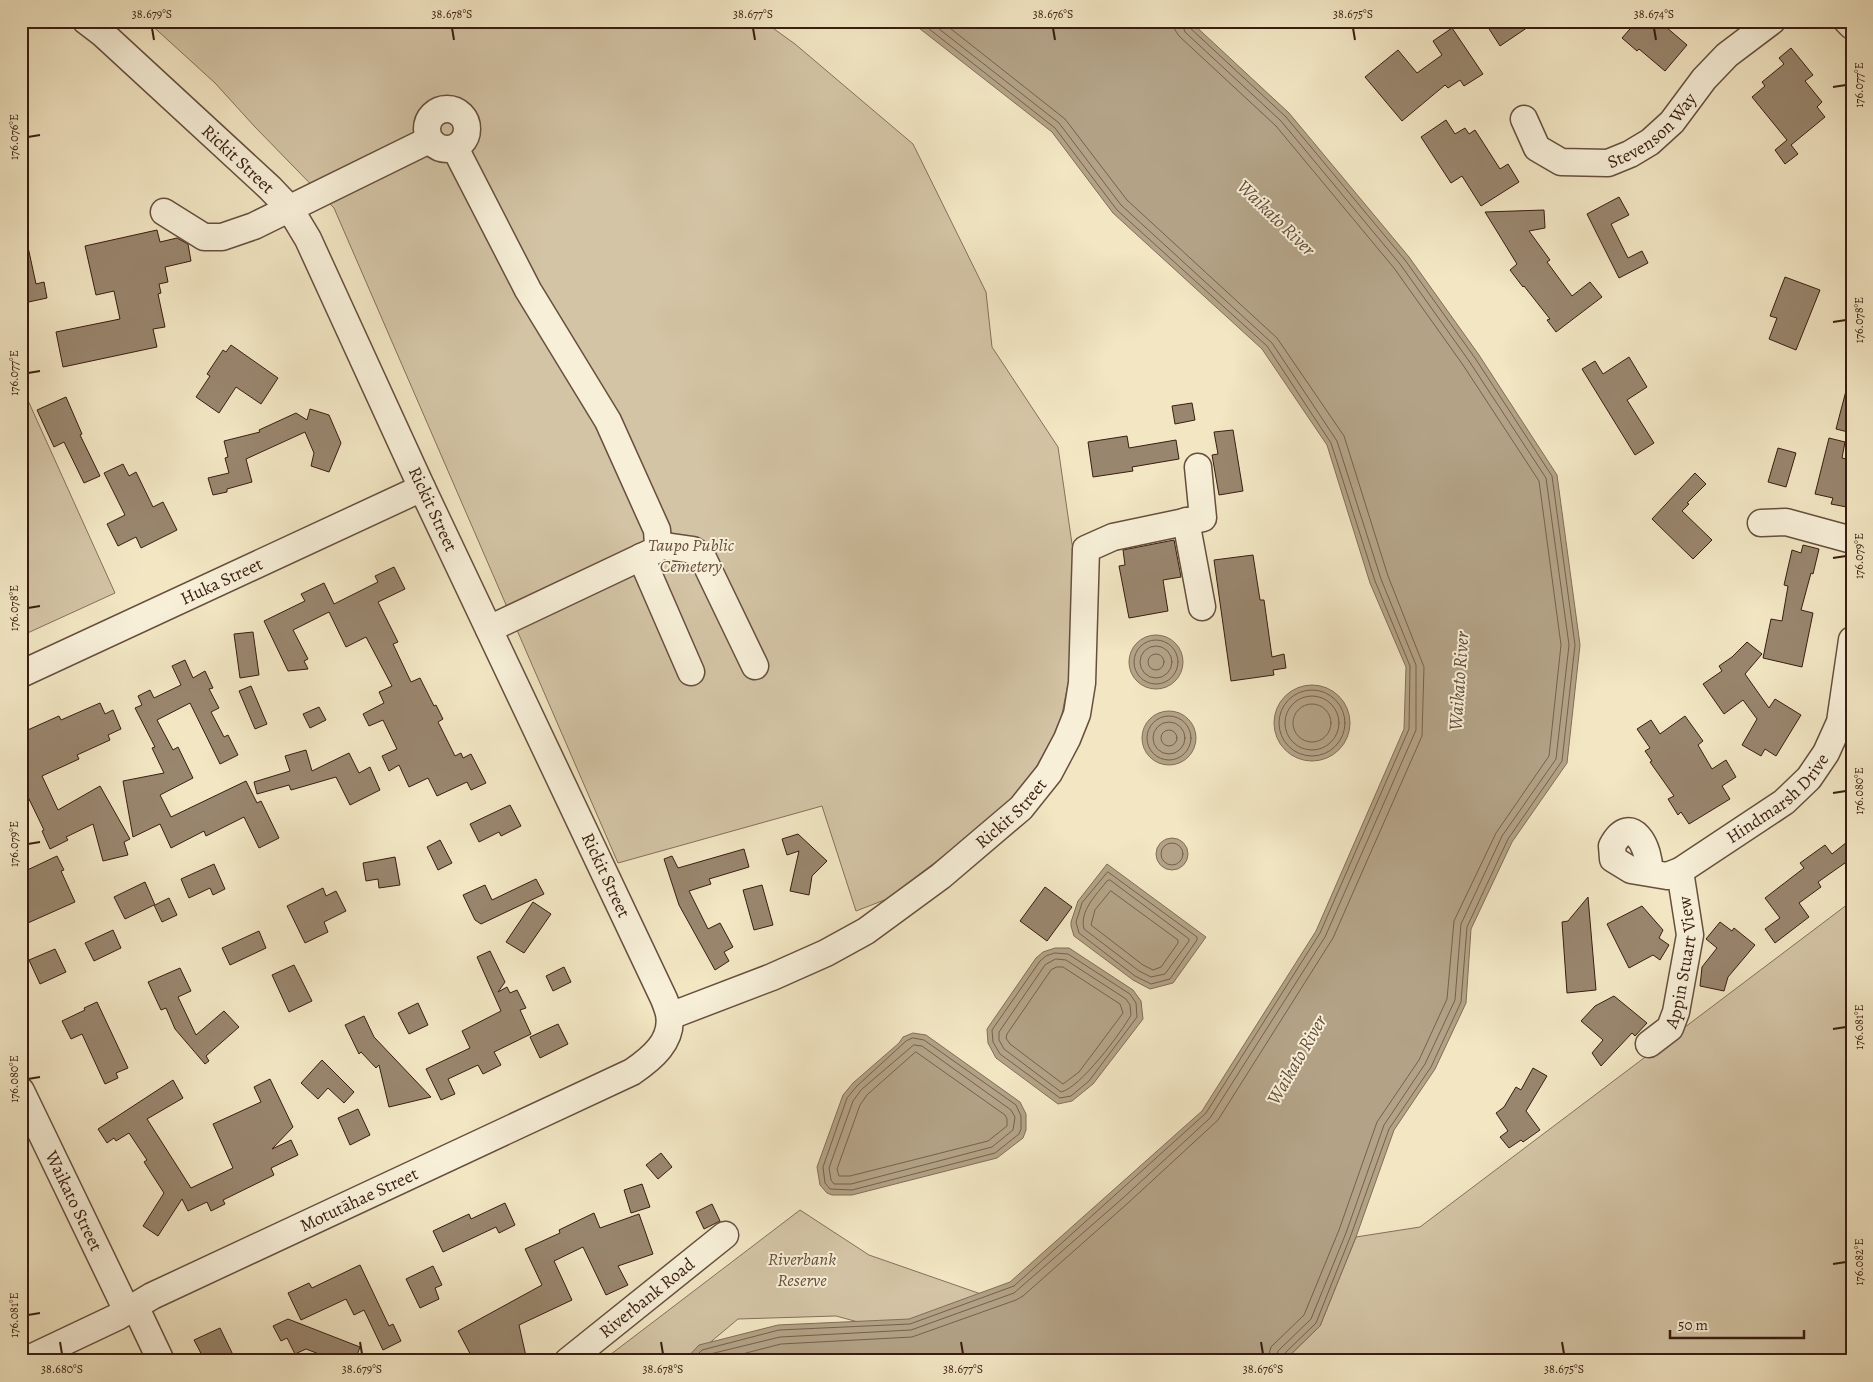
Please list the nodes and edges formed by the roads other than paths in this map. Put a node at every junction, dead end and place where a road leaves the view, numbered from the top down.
1 (86, 21) edge
2 (1772, 21) edge
3 (1848, 21) edge
4 (1852, 26) edge
5 (1524, 119) dead end
6 (429, 140) junction
7 (455, 148) junction
8 (290, 209) junction
9 (164, 212) dead end
10 (1198, 466) dead end
11 (422, 488) junction
12 (1186, 522) junction
13 (1761, 523) dead end
14 (1852, 540) edge
15 (650, 551) junction
16 (1202, 607) dead end
17 (489, 629) junction
18 (1852, 640) edge
19 (755, 666) dead end
20 (691, 672) dead end
21 (21, 674) edge
22 (1680, 871) junction
23 (1648, 872) dead end
24 (670, 1016) junction
25 (1649, 1044) dead end
26 (21, 1091) edge
27 (725, 1235) dead end
28 (131, 1309) junction
29 (24, 1361) edge
30 (161, 1361) edge
31 (568, 1361) edge

1 - 8 street, Rickit Street
2 - 5 street, Stevenson Way
3 - 4 street
6 - 7 street
6 - 7 street
6 - 8 street
7 - 15 street
8 - 9 street
8 - 11 street, Rickit Street
10 - 12 street, Rickit Street
11 - 17 street, Rickit Street
11 - 21 street, Huka Street
12 - 16 street
12 - 24 street, Rickit Street
13 - 14 street
15 - 17 street
15 - 19 street
15 - 20 street
17 - 24 street, Rickit Street
18 - 22 street, Hindmarsh Drive
22 - 23 street, Hindmarsh Drive
22 - 25 street, Appin Stuart View
24 - 28 street, Motutāhae Street
26 - 28 street, Waikato Street
27 - 31 street, Riverbank Road
28 - 29 street, Motutāhae Street
28 - 30 street, Waikato Street

